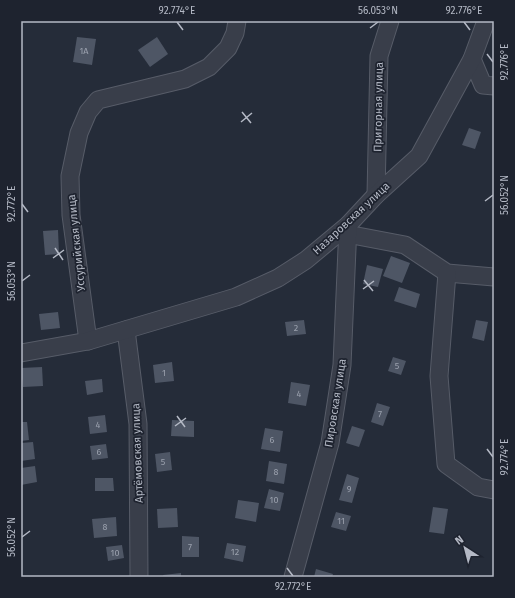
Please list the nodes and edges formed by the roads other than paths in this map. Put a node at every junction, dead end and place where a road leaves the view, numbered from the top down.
1 (237, 21) edge
2 (390, 21) edge
3 (486, 21) edge
4 (472, 58) junction
5 (494, 86) edge
6 (376, 194) junction
7 (347, 229) junction
8 (447, 273) junction
9 (494, 277) edge
10 (126, 330) junction
11 (88, 341) junction
12 (21, 354) edge
13 (494, 490) edge
14 (140, 577) edge
15 (293, 577) edge

1 - 11 street, Уссурийская улица
2 - 6 street, Пригорная улица
3 - 4 street, Назаровская улица
4 - 5 street
4 - 6 street, Назаровская улица
6 - 7 street, Назаровская улица
7 - 8 street
7 - 10 street, Назаровская улица
7 - 15 street, Пировская улица
8 - 9 street
8 - 13 street
10 - 11 street, Назаровская улица
10 - 14 street, Артёмовская улица
11 - 12 street, Назаровская улица

